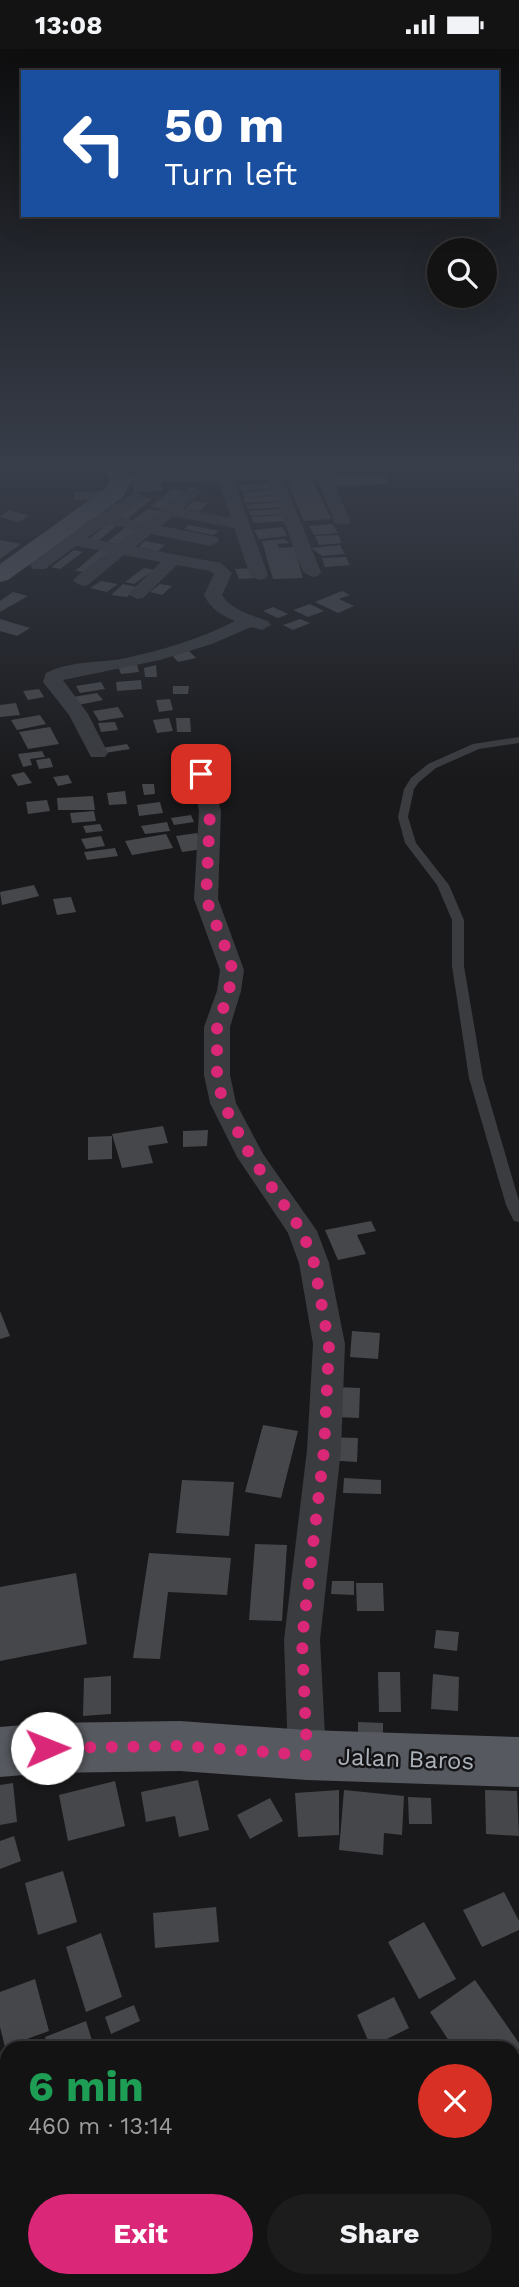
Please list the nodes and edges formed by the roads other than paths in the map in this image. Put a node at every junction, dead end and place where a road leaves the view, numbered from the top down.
1 (93, 572) edge
2 (160, 572) edge
3 (222, 572) edge
4 (82, 581) dead end
5 (137, 594) dead end
6 (519, 740) edge
7 (98, 753) dead end
8 (201, 774) dead end
9 (519, 1217) edge
10 (0, 1752) edge
11 (307, 1755) junction
12 (519, 1762) edge

1 - 4 street
2 - 5 street
3 - 7 street
6 - 9 lane
8 - 11 street
10 - 11 main road, Jalan Baros
11 - 12 main road, Jalan Baros

